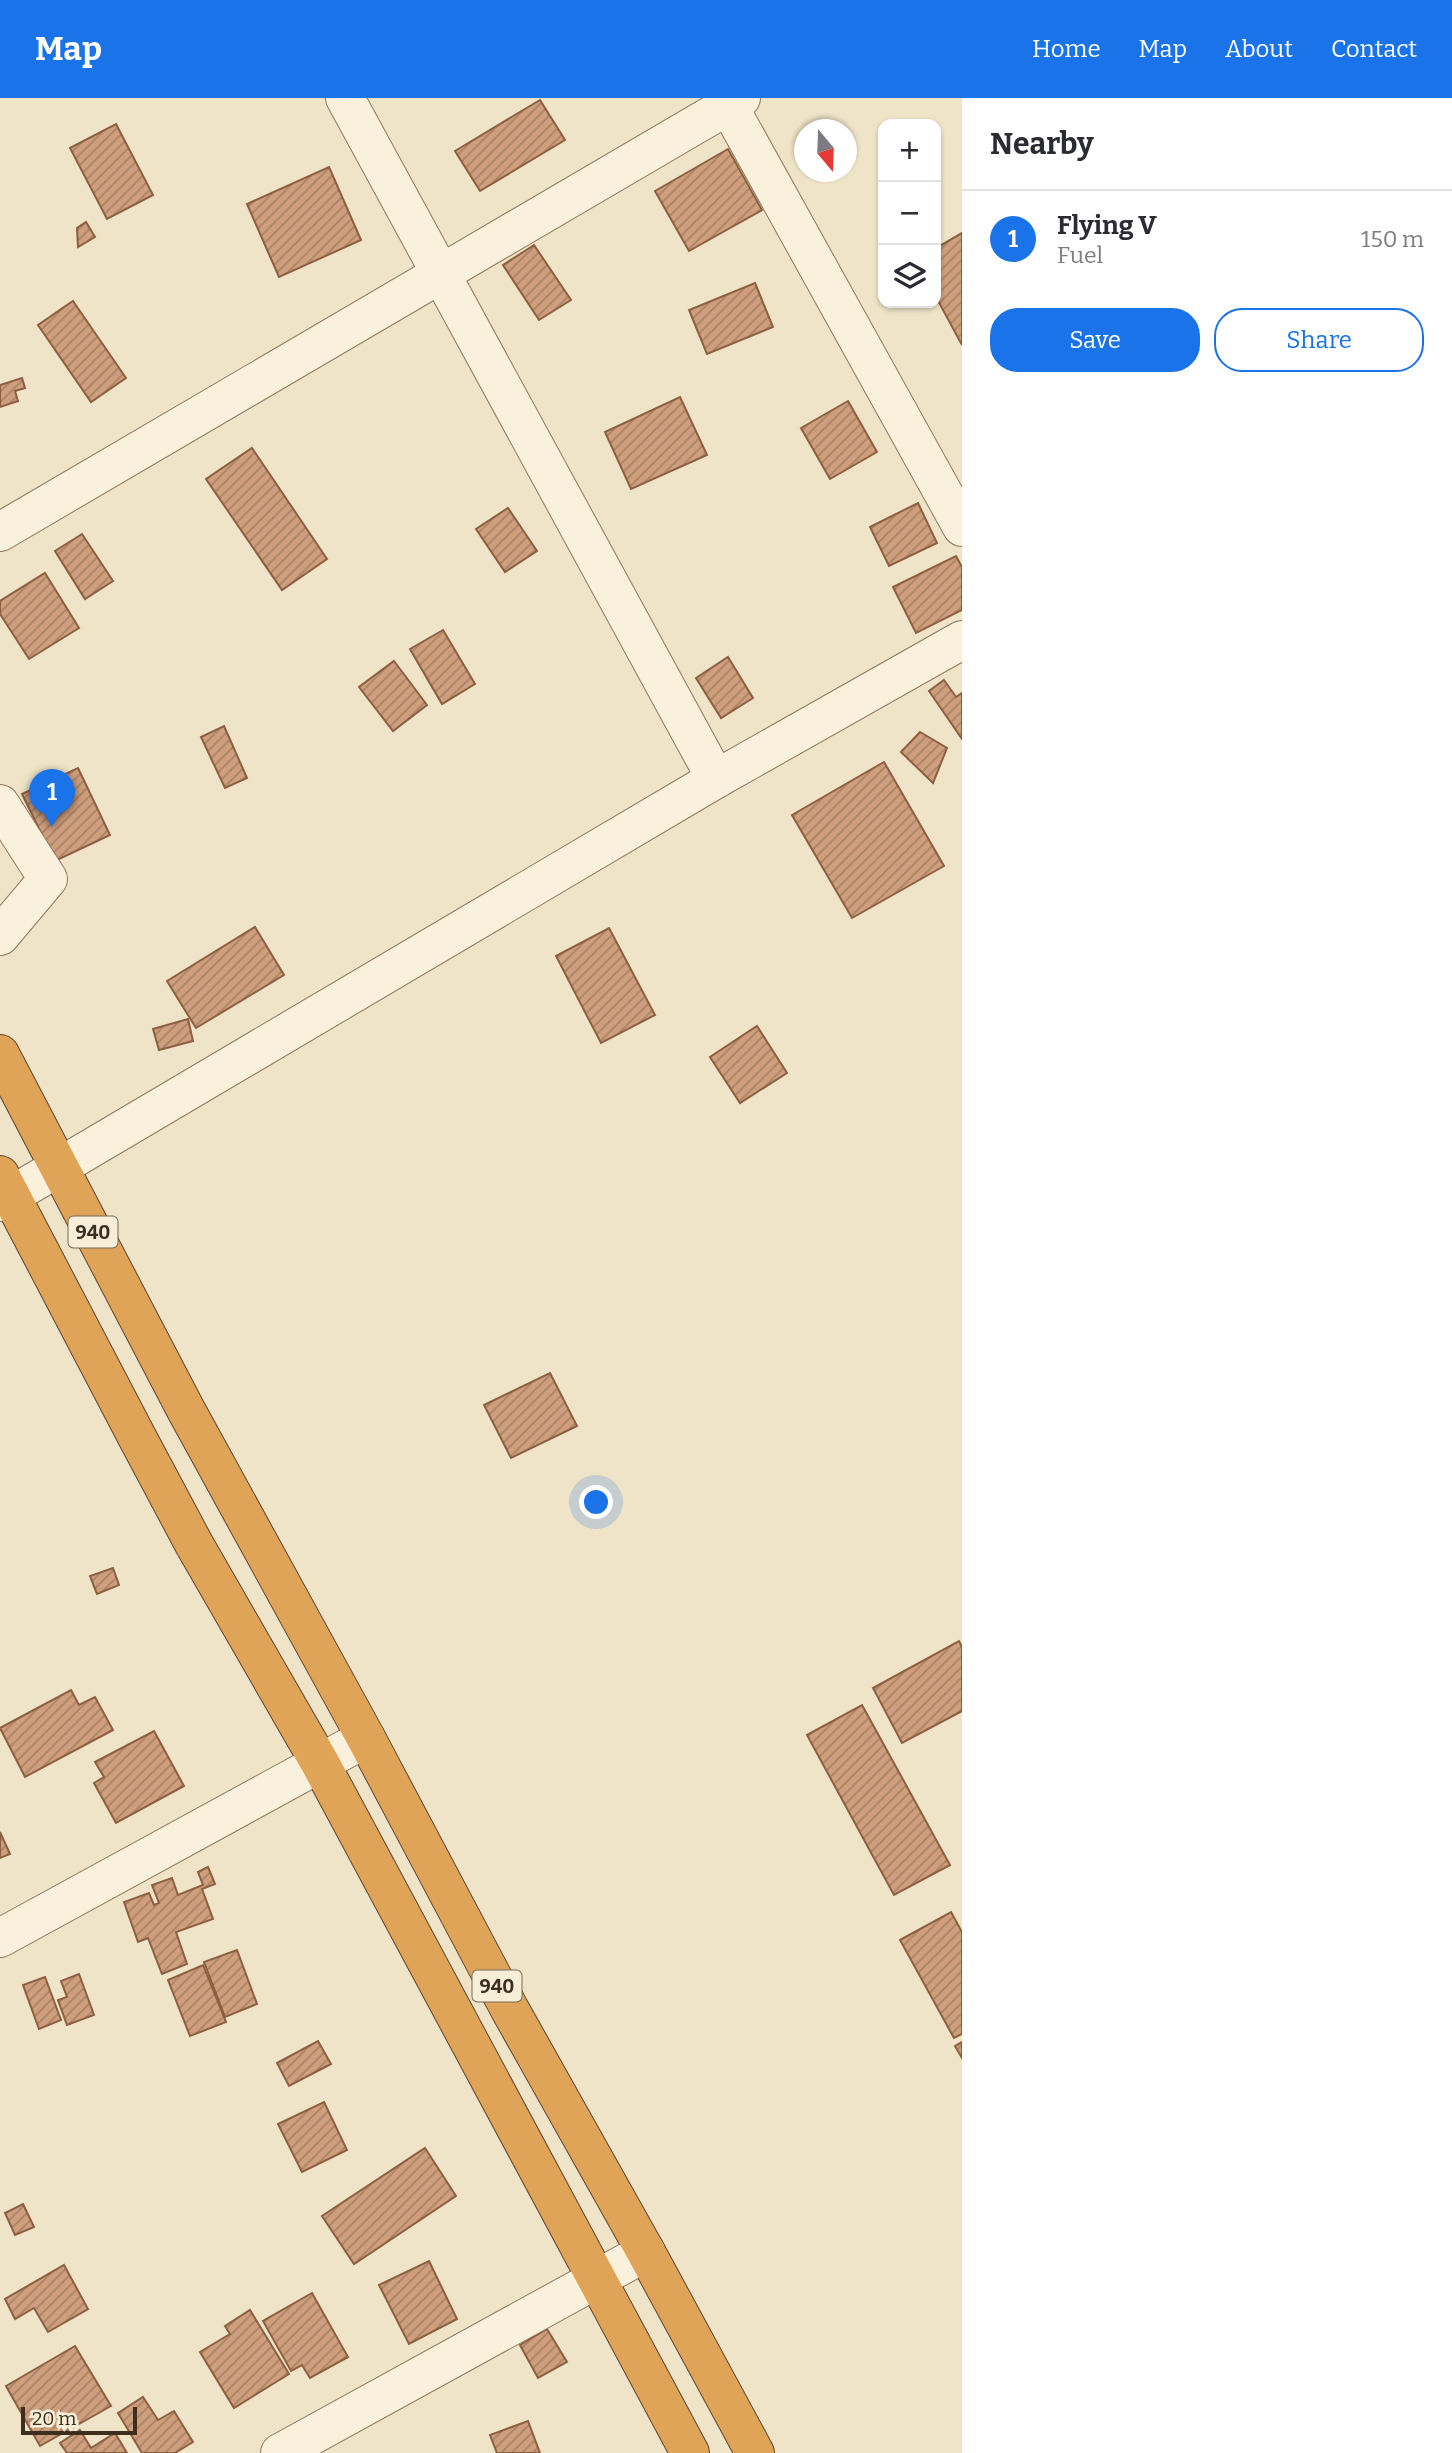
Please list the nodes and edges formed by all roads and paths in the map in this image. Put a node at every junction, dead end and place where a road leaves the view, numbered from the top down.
1 (345, 98) edge
2 (735, 102) edge
3 (441, 273) junction
4 (962, 527) edge
5 (0, 532) edge
6 (962, 640) edge
7 (716, 779) junction
8 (0, 804) edge
9 (0, 936) edge
10 (0, 1054) edge
11 (60, 1168) junction
12 (4, 1191) edge
13 (366, 1738) junction
14 (320, 1763) junction
15 (0, 1938) edge
16 (646, 2252) junction
17 (596, 2279) junction
18 (280, 2453) edge
19 (690, 2453) edge
20 (755, 2453) edge

1 - 3 street
2 - 3 street
2 - 4 street
3 - 5 street
3 - 7 street
6 - 7 street
7 - 11 street
8 - 9 street
10 - 11 highway, 940
11 - 12 street
11 - 13 highway, 940
12 - 14 highway, 940
13 - 14 street
13 - 16 highway, 940
14 - 15 street
14 - 17 highway, 940
16 - 17 street
16 - 20 highway, 940
17 - 18 street
17 - 19 highway, 940

